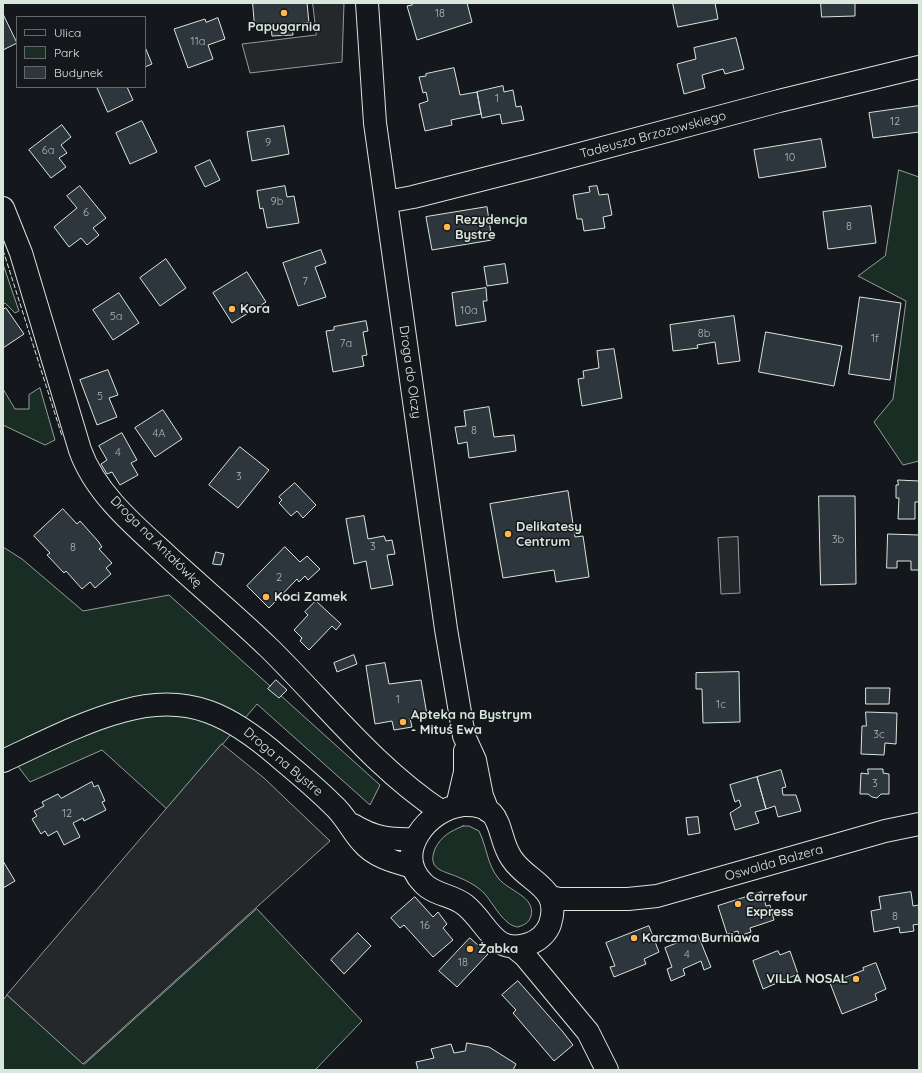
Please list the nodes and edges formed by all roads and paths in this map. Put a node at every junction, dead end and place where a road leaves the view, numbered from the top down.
1 (367, 3) edge
2 (919, 67) edge
3 (386, 202) junction
4 (3, 208) edge
5 (466, 740) junction
6 (3, 761) edge
7 (407, 787) junction
8 (449, 809) junction
9 (488, 811) junction
10 (350, 824) junction
11 (919, 824) edge
12 (420, 833) junction
13 (413, 867) junction
14 (550, 897) junction
15 (628, 899) junction
16 (546, 929) junction
17 (514, 947) junction
18 (567, 1004) junction
19 (606, 1070) edge

1 - 3 street, Droga do Olczy
2 - 3 street, Tadeusza Brzozowskiego
3 - 5 street, Droga do Olczy
4 - 7 street, Droga na Antałówkę
5 - 8 street, Droga do Olczy
5 - 9 street, Droga do Olczy
6 - 10 street, Droga na Bystre
7 - 8 street, Droga na Antałówkę
7 - 12 street, Droga na Antałówkę
8 - 9 street
8 - 12 street
9 - 14 street, Droga do Olczy
10 - 12 street, Droga na Bystre
10 - 13 street, Droga na Bystre
11 - 15 street, Oswalda Balzera
12 - 13 street
13 - 17 street
14 - 15 street, Oswalda Balzera
14 - 16 street
15 - 16 street, Oswalda Balzera
16 - 17 street, Oswalda Balzera
16 - 18 street
17 - 18 street
18 - 19 street

